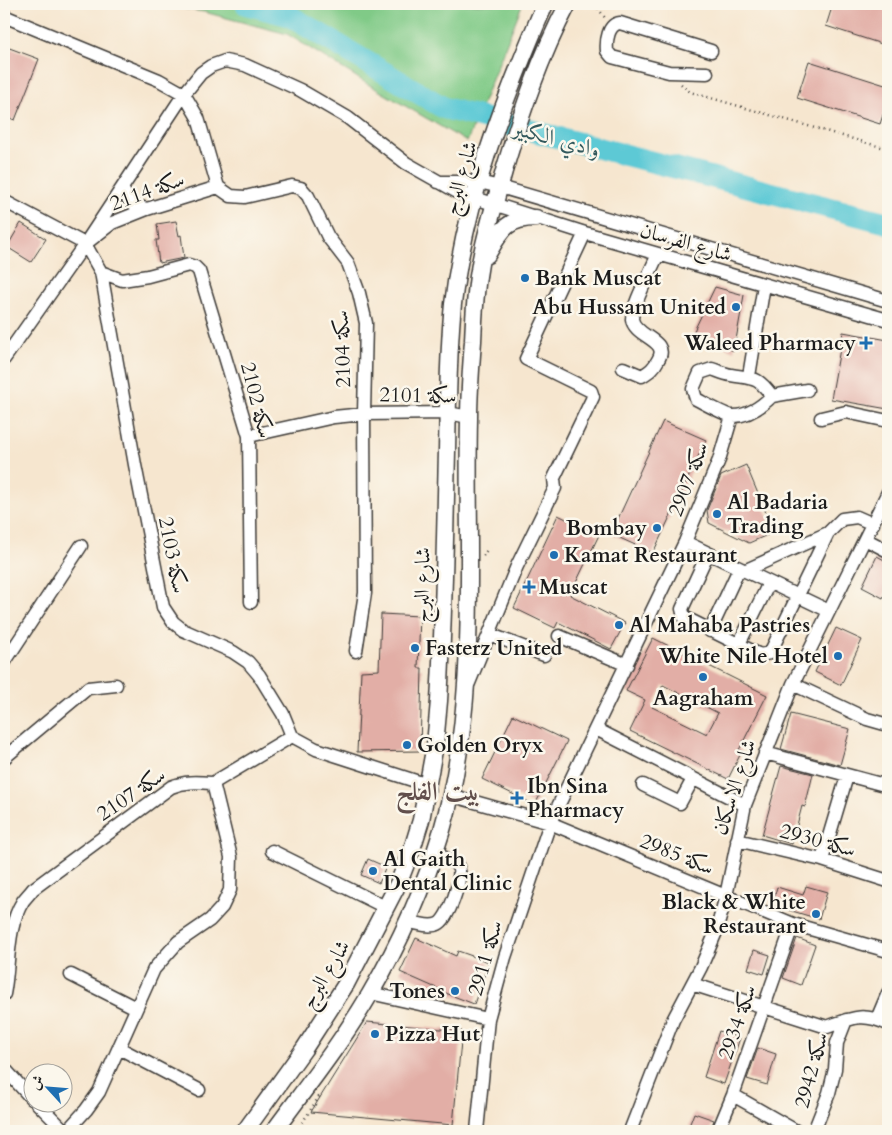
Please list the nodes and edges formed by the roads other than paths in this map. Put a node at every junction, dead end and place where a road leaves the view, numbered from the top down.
1 (545, 4) edge
2 (566, 7) edge
3 (4, 16) edge
4 (711, 51) dead end
5 (707, 73) dead end
6 (184, 94) junction
7 (438, 182) junction
8 (479, 182) junction
9 (218, 187) junction
10 (500, 187) junction
11 (122, 188) junction
12 (474, 198) junction
13 (4, 201) edge
14 (494, 204) junction
15 (147, 209) junction
16 (536, 218) junction
17 (585, 233) junction
18 (85, 244) junction
19 (658, 254) junction
20 (479, 270) junction
21 (101, 272) junction
22 (764, 285) junction
23 (888, 301) edge
24 (888, 320) edge
25 (4, 359) edge
26 (623, 368) dead end
27 (749, 376) junction
28 (807, 390) dead end
29 (772, 396) junction
30 (448, 413) junction
31 (364, 414) junction
32 (732, 416) junction
33 (469, 417) junction
34 (820, 418) dead end
35 (888, 421) edge
36 (249, 436) junction
37 (888, 492) edge
38 (873, 524) junction
39 (828, 532) junction
40 (865, 539) junction
41 (685, 542) junction
42 (81, 546) dead end
43 (888, 550) edge
44 (708, 553) junction
45 (742, 570) junction
46 (769, 583) junction
47 (797, 596) junction
48 (252, 602) dead end
49 (829, 612) junction
50 (710, 631) junction
51 (489, 634) junction
52 (559, 636) dead end
53 (738, 644) junction
54 (356, 651) dead end
55 (544, 655) dead end
56 (4, 663) edge
57 (628, 665) junction
58 (793, 684) junction
59 (116, 685) dead end
60 (466, 690) junction
61 (888, 725) edge
62 (596, 729) junction
63 (292, 736) junction
64 (765, 753) junction
65 (4, 758) edge
66 (847, 776) junction
67 (693, 779) junction
68 (213, 784) junction
69 (428, 785) junction
70 (643, 785) dead end
71 (888, 786) edge
72 (450, 795) junction
73 (746, 805) junction
74 (550, 824) junction
75 (737, 840) junction
76 (272, 852) dead end
77 (434, 853) junction
78 (822, 860) junction
79 (888, 881) edge
80 (726, 896) junction
81 (386, 908) junction
82 (406, 921) junction
83 (793, 924) junction
84 (888, 951) edge
85 (71, 975) dead end
86 (692, 984) junction
87 (370, 993) junction
88 (888, 993) edge
89 (4, 994) edge
90 (136, 1008) junction
91 (763, 1008) junction
92 (488, 1019) junction
93 (846, 1020) junction
94 (883, 1021) edge
95 (119, 1048) junction
96 (4, 1068) edge
97 (22, 1088) edge
98 (199, 1090) dead end
99 (733, 1095) junction
100 (46, 1112) edge
101 (66, 1131) edge
102 (245, 1131) edge
103 (274, 1131) edge
104 (477, 1131) edge
105 (630, 1131) edge
106 (718, 1131) edge
107 (796, 1131) edge
108 (814, 1131) edge

1 - 8 main road, شارع البرج
2 - 10 main road, شارع البرج
3 - 6 street
4 - 5 street
6 - 7 street, شارع الفرسان
6 - 9 street
6 - 11 street, شارع الفرسان
7 - 8 street, شارع الفرسان
7 - 12 street, شارع الفرسان
8 - 10 street, شارع الفرسان
8 - 12 main road, شارع البرج
9 - 15 street, سكة 2114
9 - 31 street, سكة 2104
10 - 14 main road, شارع البرج
10 - 23 street, شارع الفرسان
11 - 15 street
11 - 18 street, شارع الفرسان
12 - 14 street, شارع الفرسان
12 - 30 main road, شارع البرج
13 - 18 street
14 - 16 street, شارع الفرسان
14 - 20 main road, شارع البرج
15 - 18 street, سكة 2114
16 - 17 street, شارع الفرسان
16 - 20 main road
17 - 19 street, شارع الفرسان
17 - 51 street
18 - 21 street, سكة 2103
18 - 25 street, سكة 2114
19 - 22 street, شارع الفرسان
19 - 26 street
20 - 33 main road, شارع البرج
21 - 36 street, سكة 2102
21 - 63 street, سكة 2103
22 - 24 street, شارع الفرسان
22 - 27 street
27 - 29 street
27 - 32 street
28 - 29 street
29 - 32 street
30 - 31 street, سكة 2101
30 - 33 street, سكة 2101
30 - 69 main road, شارع البرج
31 - 36 street, سكة 2101
31 - 54 street, سكة 2104
32 - 41 street, سكة 2907
33 - 60 main road, شارع البرج
34 - 35 street
36 - 48 street, سكة 2102
37 - 38 street, شارع الاسكان
38 - 39 street
38 - 40 street, شارع الاسكان
39 - 45 street
39 - 47 street
40 - 43 street
40 - 49 street, شارع الاسكان
41 - 44 street
41 - 57 street, سكة 2907
42 - 56 street
44 - 45 street
44 - 50 street
45 - 46 street
45 - 50 street
46 - 47 street
46 - 53 street
47 - 49 street
47 - 53 street
49 - 58 street, شارع الاسكان
50 - 53 street
51 - 55 street
51 - 60 street
52 - 57 street
57 - 62 street, سكة 2907
58 - 61 street
58 - 64 street, شارع الاسكان
59 - 65 street
60 - 72 main road, شارع البرج
62 - 67 street
62 - 74 street, سكة 2907
63 - 68 street
63 - 69 street
64 - 66 street
64 - 73 street, شارع الاسكان
66 - 71 street
66 - 78 street
67 - 70 street
67 - 73 street
68 - 89 street, سكة 2107
68 - 90 street
69 - 81 main road, شارع البرج
72 - 74 street, سكة 2985
72 - 77 main road, شارع البرج
73 - 75 street, شارع الاسكان
74 - 80 street, سكة 2985
74 - 92 street, سكة 2911
75 - 78 street, سكة 2930
75 - 80 street, شارع الاسكان
76 - 81 street
77 - 82 main road, شارع البرج
77 - 82 street
78 - 79 street, سكة 2930
80 - 83 street, سكة 2985
80 - 86 street, شارع الاسكان
81 - 102 main road, شارع البرج
82 - 87 main road, شارع البرج
83 - 84 street, سكة 2985
83 - 91 street, سكة 2934
85 - 90 street
86 - 91 street, سكة 2942
86 - 105 street, شارع الاسكان
87 - 92 street, سكة 2911
87 - 103 main road, شارع البرج
88 - 94 street
90 - 95 street
91 - 93 street, سكة 2942
91 - 99 street, سكة 2934
92 - 104 street, سكة 2911
93 - 94 street, سكة 2942
93 - 108 street, سكة 2942
95 - 98 street
95 - 101 street
96 - 97 street
99 - 106 street, سكة 2934
99 - 107 street, سكة 2942
100 - 101 street

